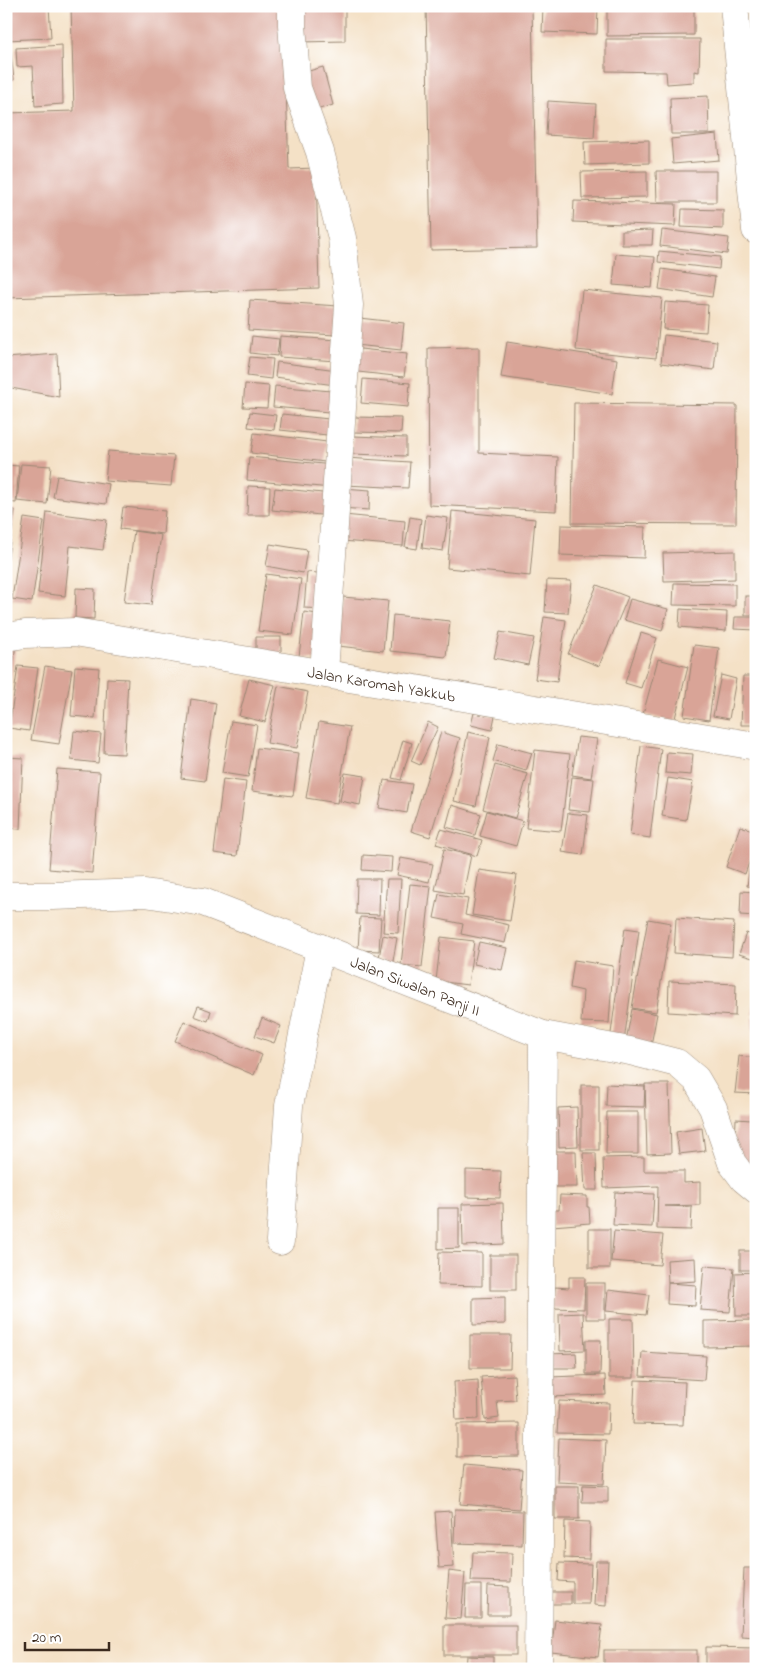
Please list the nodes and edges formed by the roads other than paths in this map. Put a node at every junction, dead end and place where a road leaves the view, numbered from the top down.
1 (292, 6) edge
2 (734, 6) edge
3 (756, 230) edge
4 (6, 636) edge
5 (324, 673) junction
6 (756, 746) edge
7 (6, 896) edge
8 (320, 948) junction
9 (544, 1035) junction
10 (756, 1189) edge
11 (280, 1241) dead end
12 (538, 1669) edge

1 - 5 street
2 - 3 street
4 - 5 street, Jalan Karomah Yakkub
5 - 6 street, Jalan Karomah Yakkub
7 - 8 street, Jalan Siwalan Panji II
8 - 9 street, Jalan Siwalan Panji II
8 - 11 street
9 - 10 street, Jalan Siwalan Panji II
9 - 12 street

